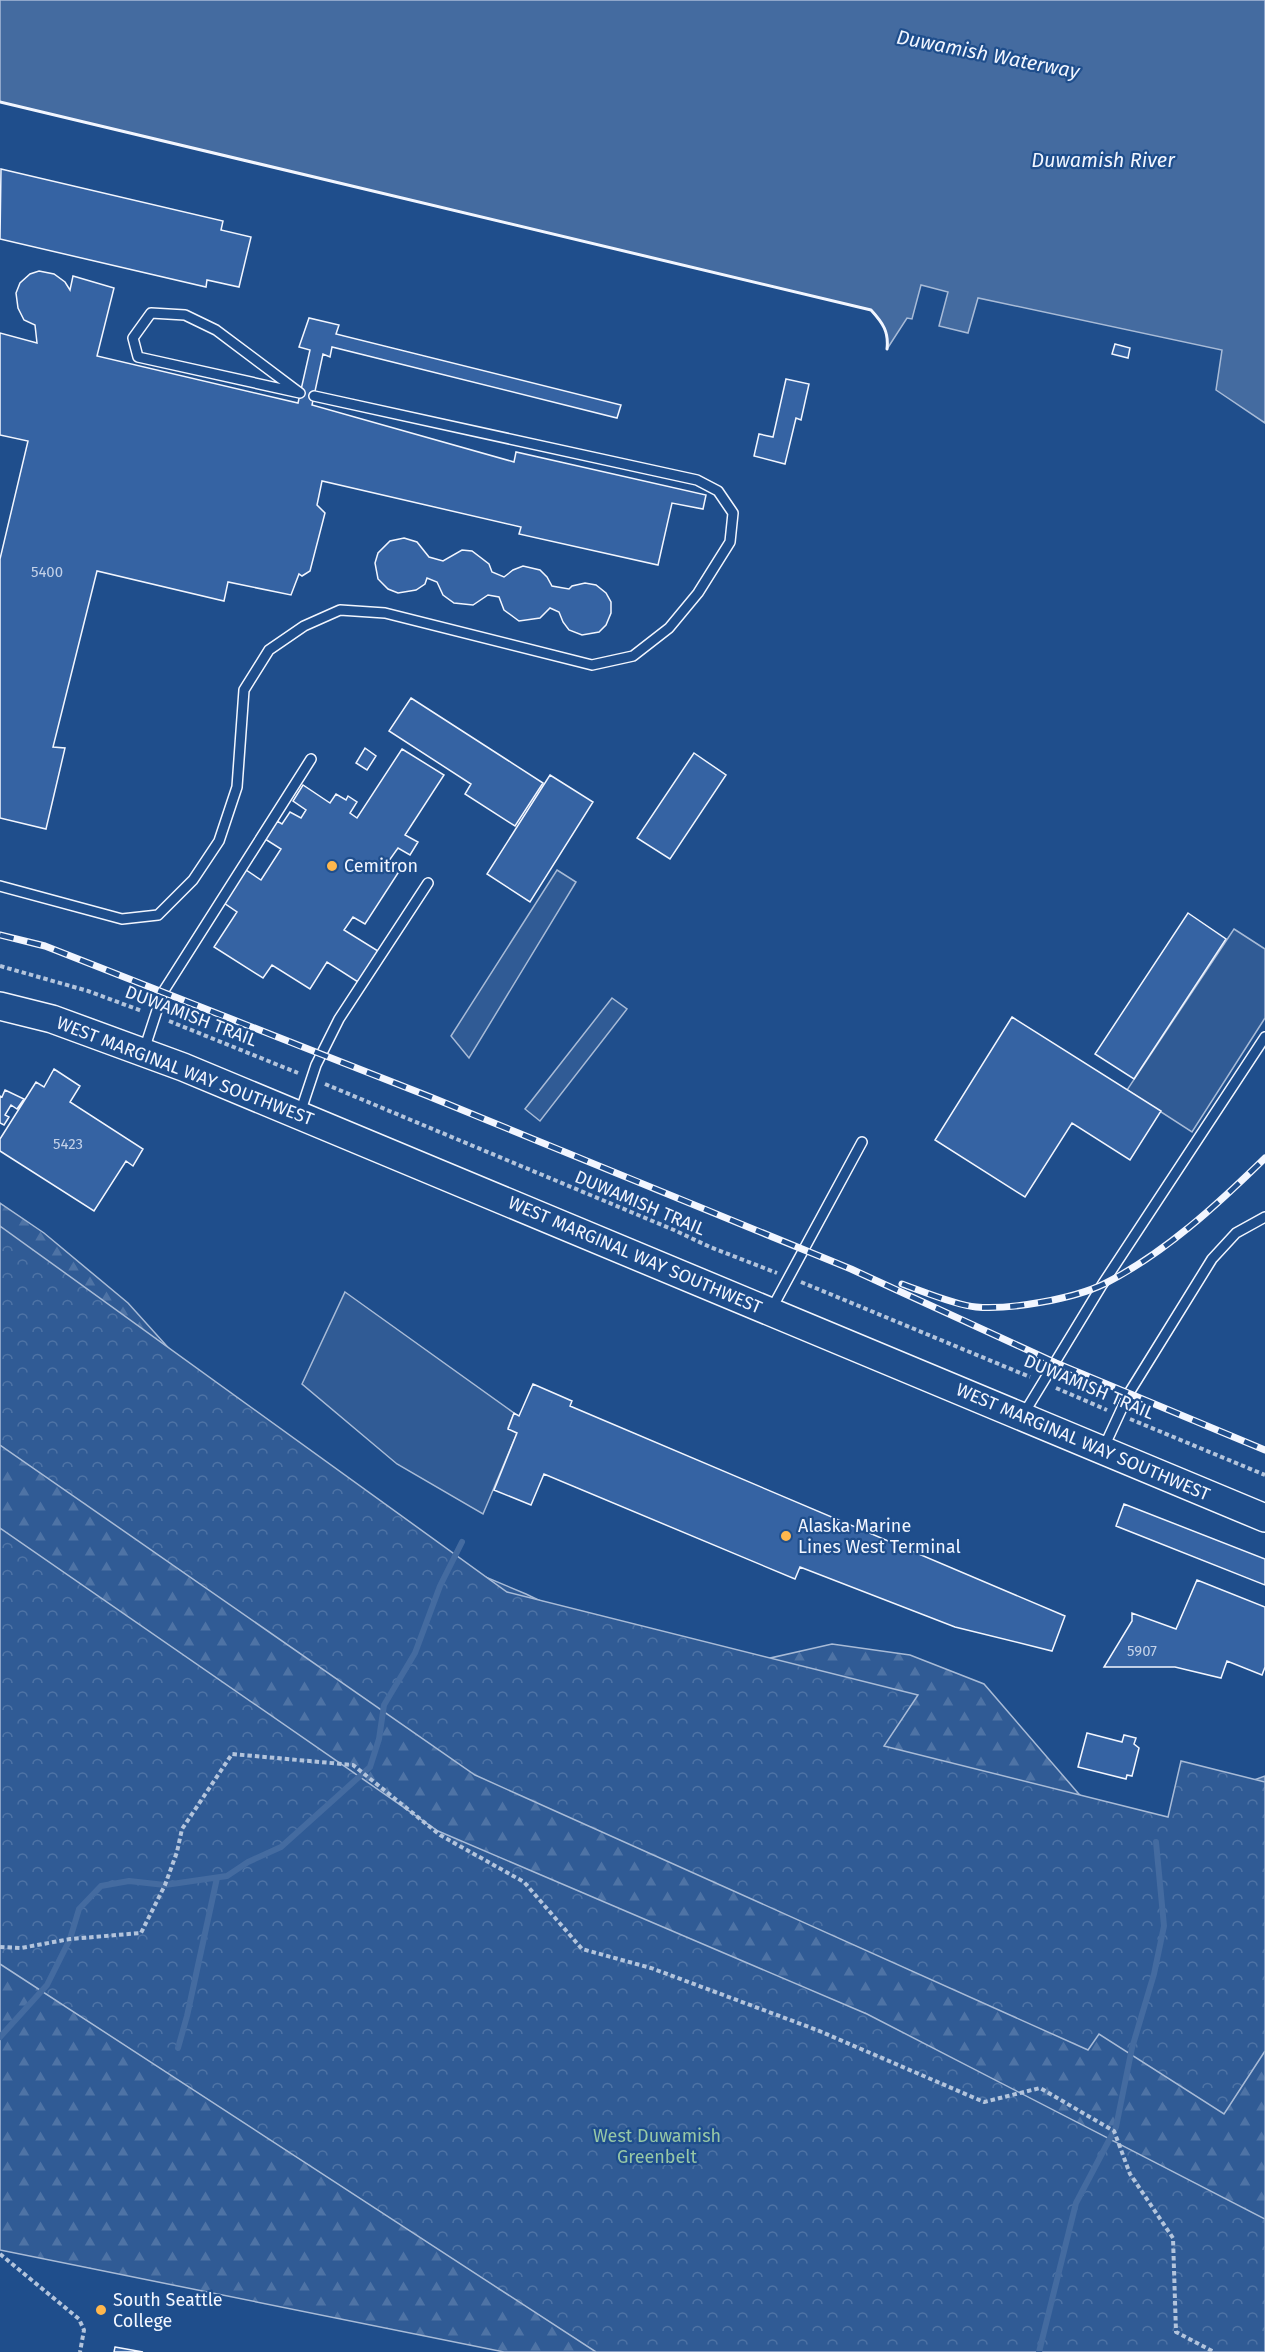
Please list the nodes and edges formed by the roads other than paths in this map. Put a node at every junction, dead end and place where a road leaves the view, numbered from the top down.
1 (300, 393) joint
2 (314, 396) dead end
3 (311, 759) dead end
4 (428, 883) dead end
5 (0, 886) edge
6 (0, 1006) edge
7 (1265, 1038) edge
8 (144, 1053) junction
9 (299, 1115) junction
10 (862, 1142) dead end
11 (1265, 1217) edge
12 (770, 1312) junction
13 (1022, 1417) junction
14 (1102, 1450) junction
15 (1265, 1518) edge

1 - 1 lane
2 - 5 lane
3 - 8 lane
4 - 9 lane
6 - 8 main road, WEST MARGINAL WAY SOUTHWEST
7 - 13 lane
8 - 9 main road, WEST MARGINAL WAY SOUTHWEST
9 - 12 main road, WEST MARGINAL WAY SOUTHWEST
10 - 12 lane
11 - 14 lane
12 - 13 main road, WEST MARGINAL WAY SOUTHWEST
13 - 14 main road, WEST MARGINAL WAY SOUTHWEST
14 - 15 main road, WEST MARGINAL WAY SOUTHWEST

